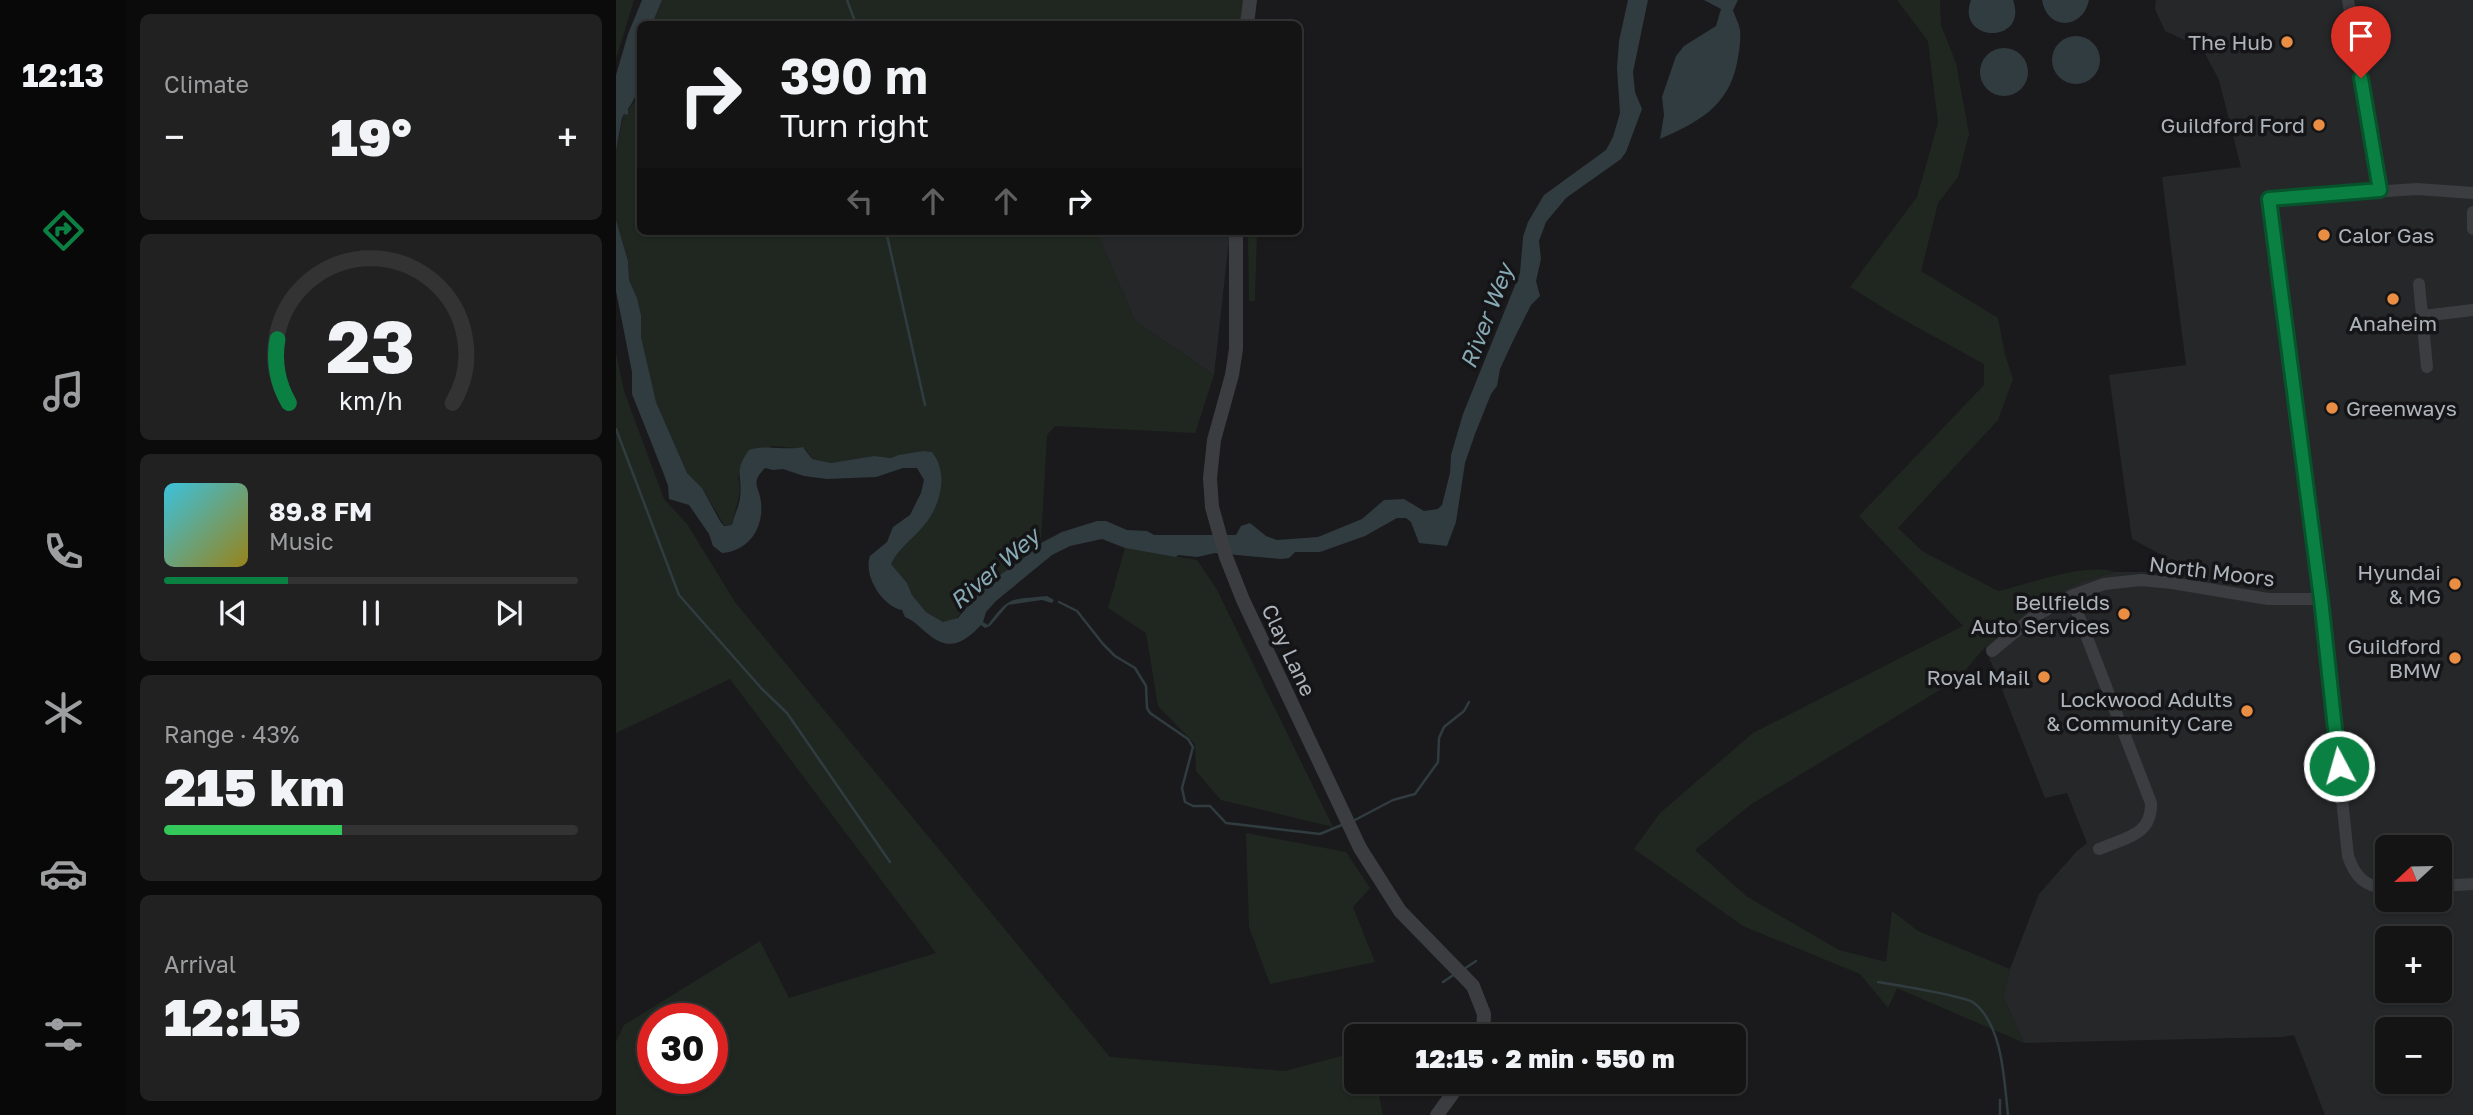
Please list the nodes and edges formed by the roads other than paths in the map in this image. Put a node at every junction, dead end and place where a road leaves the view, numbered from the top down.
1 (1250, 0) edge
2 (2348, 0) edge
3 (1247, 21) edge
4 (2380, 190) junction
5 (2473, 193) edge
6 (2473, 212) edge
7 (2473, 229) edge
8 (1236, 235) edge
9 (2419, 284) dead end
10 (2473, 310) edge
11 (2423, 316) junction
12 (2427, 368) dead end
13 (2071, 596) junction
14 (2321, 599) junction
15 (1992, 651) dead end
16 (2099, 849) dead end
17 (2473, 884) edge
18 (2452, 885) edge
19 (2375, 888) edge
20 (1484, 1024) edge
21 (1452, 1094) edge
22 (1437, 1115) edge

1 - 3 street
2 - 4 street
4 - 5 street
4 - 14 street
6 - 7 street
8 - 20 street, Clay Lane
9 - 11 street
10 - 11 street
11 - 12 street
13 - 14 street, North Moors
13 - 15 street, North Moors
13 - 16 street
14 - 19 street
17 - 18 street
21 - 22 street

